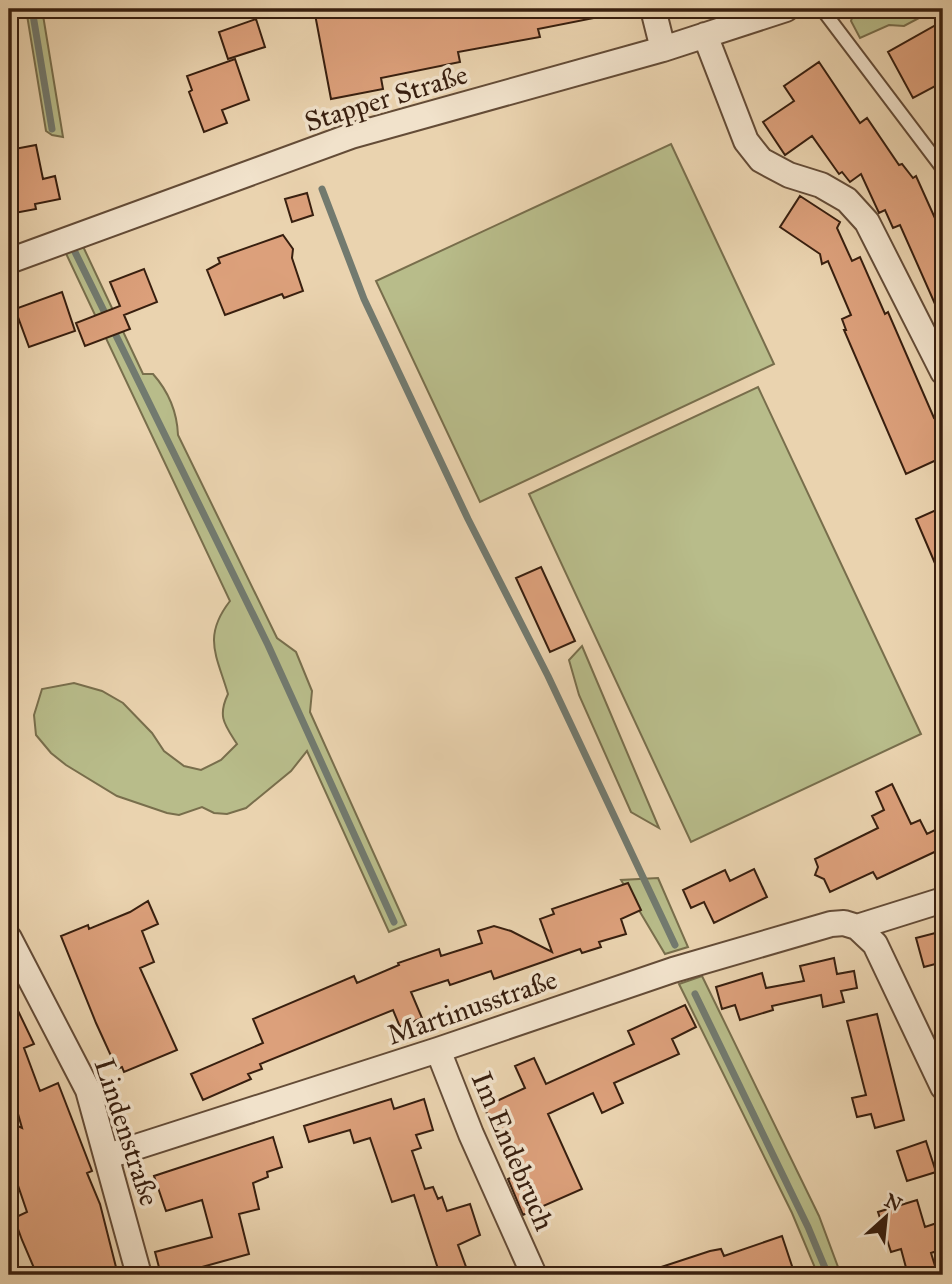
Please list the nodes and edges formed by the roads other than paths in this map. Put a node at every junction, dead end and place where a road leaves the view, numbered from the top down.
1 (653, 9) edge
2 (786, 9) edge
3 (822, 9) edge
4 (705, 35) junction
5 (663, 49) junction
6 (943, 169) edge
7 (9, 261) edge
8 (943, 372) edge
9 (943, 901) edge
10 (857, 927) junction
11 (9, 938) edge
12 (438, 1051) junction
13 (943, 1087) edge
14 (108, 1156) junction
15 (139, 1275) edge
16 (534, 1275) edge

1 - 5 street
2 - 4 street, Stapper Straße
3 - 6 lane
4 - 5 street, Stapper Straße
4 - 8 street
5 - 7 street, Stapper Straße
9 - 10 street, Martinusstraße
10 - 12 street, Martinusstraße
10 - 13 street
11 - 14 street, Lindenstraße
12 - 14 street, Martinusstraße
12 - 16 street, Im Endebruch
14 - 15 street, Lindenstraße

